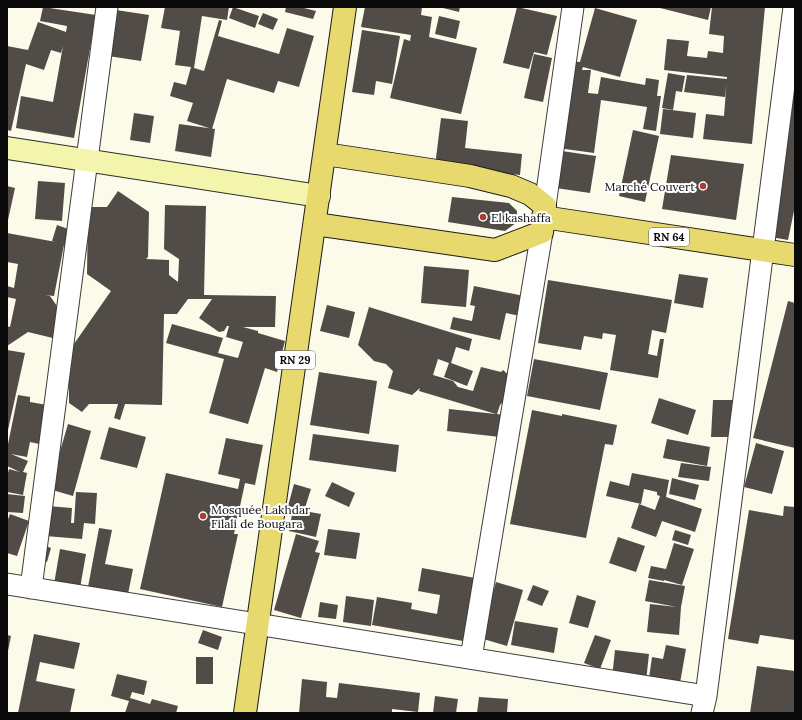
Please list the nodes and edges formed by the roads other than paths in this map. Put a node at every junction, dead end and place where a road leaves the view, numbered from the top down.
1 (107, 7) edge
2 (345, 7) edge
3 (573, 7) edge
4 (794, 7) edge
5 (7, 148) edge
6 (324, 154) junction
7 (86, 160) junction
8 (318, 196) junction
9 (543, 218) junction
10 (315, 224) junction
11 (763, 251) junction
12 (795, 255) edge
13 (7, 584) edge
14 (31, 588) junction
15 (258, 624) junction
16 (471, 658) junction
17 (704, 704) edge
18 (245, 713) edge

1 - 7 street
2 - 6 main road, RN 29
3 - 9 street
4 - 11 street
5 - 7 main road
6 - 8 main road, RN 29
6 - 9 main road, RN 64
7 - 8 main road
7 - 14 street
8 - 10 main road, RN 29
9 - 10 main road, RN 64
9 - 11 main road, RN 64
9 - 16 street
10 - 15 main road, RN 29
11 - 12 main road, RN 64
11 - 17 street
13 - 14 street
14 - 15 street
15 - 16 street
15 - 18 main road, RN 29
16 - 17 street

